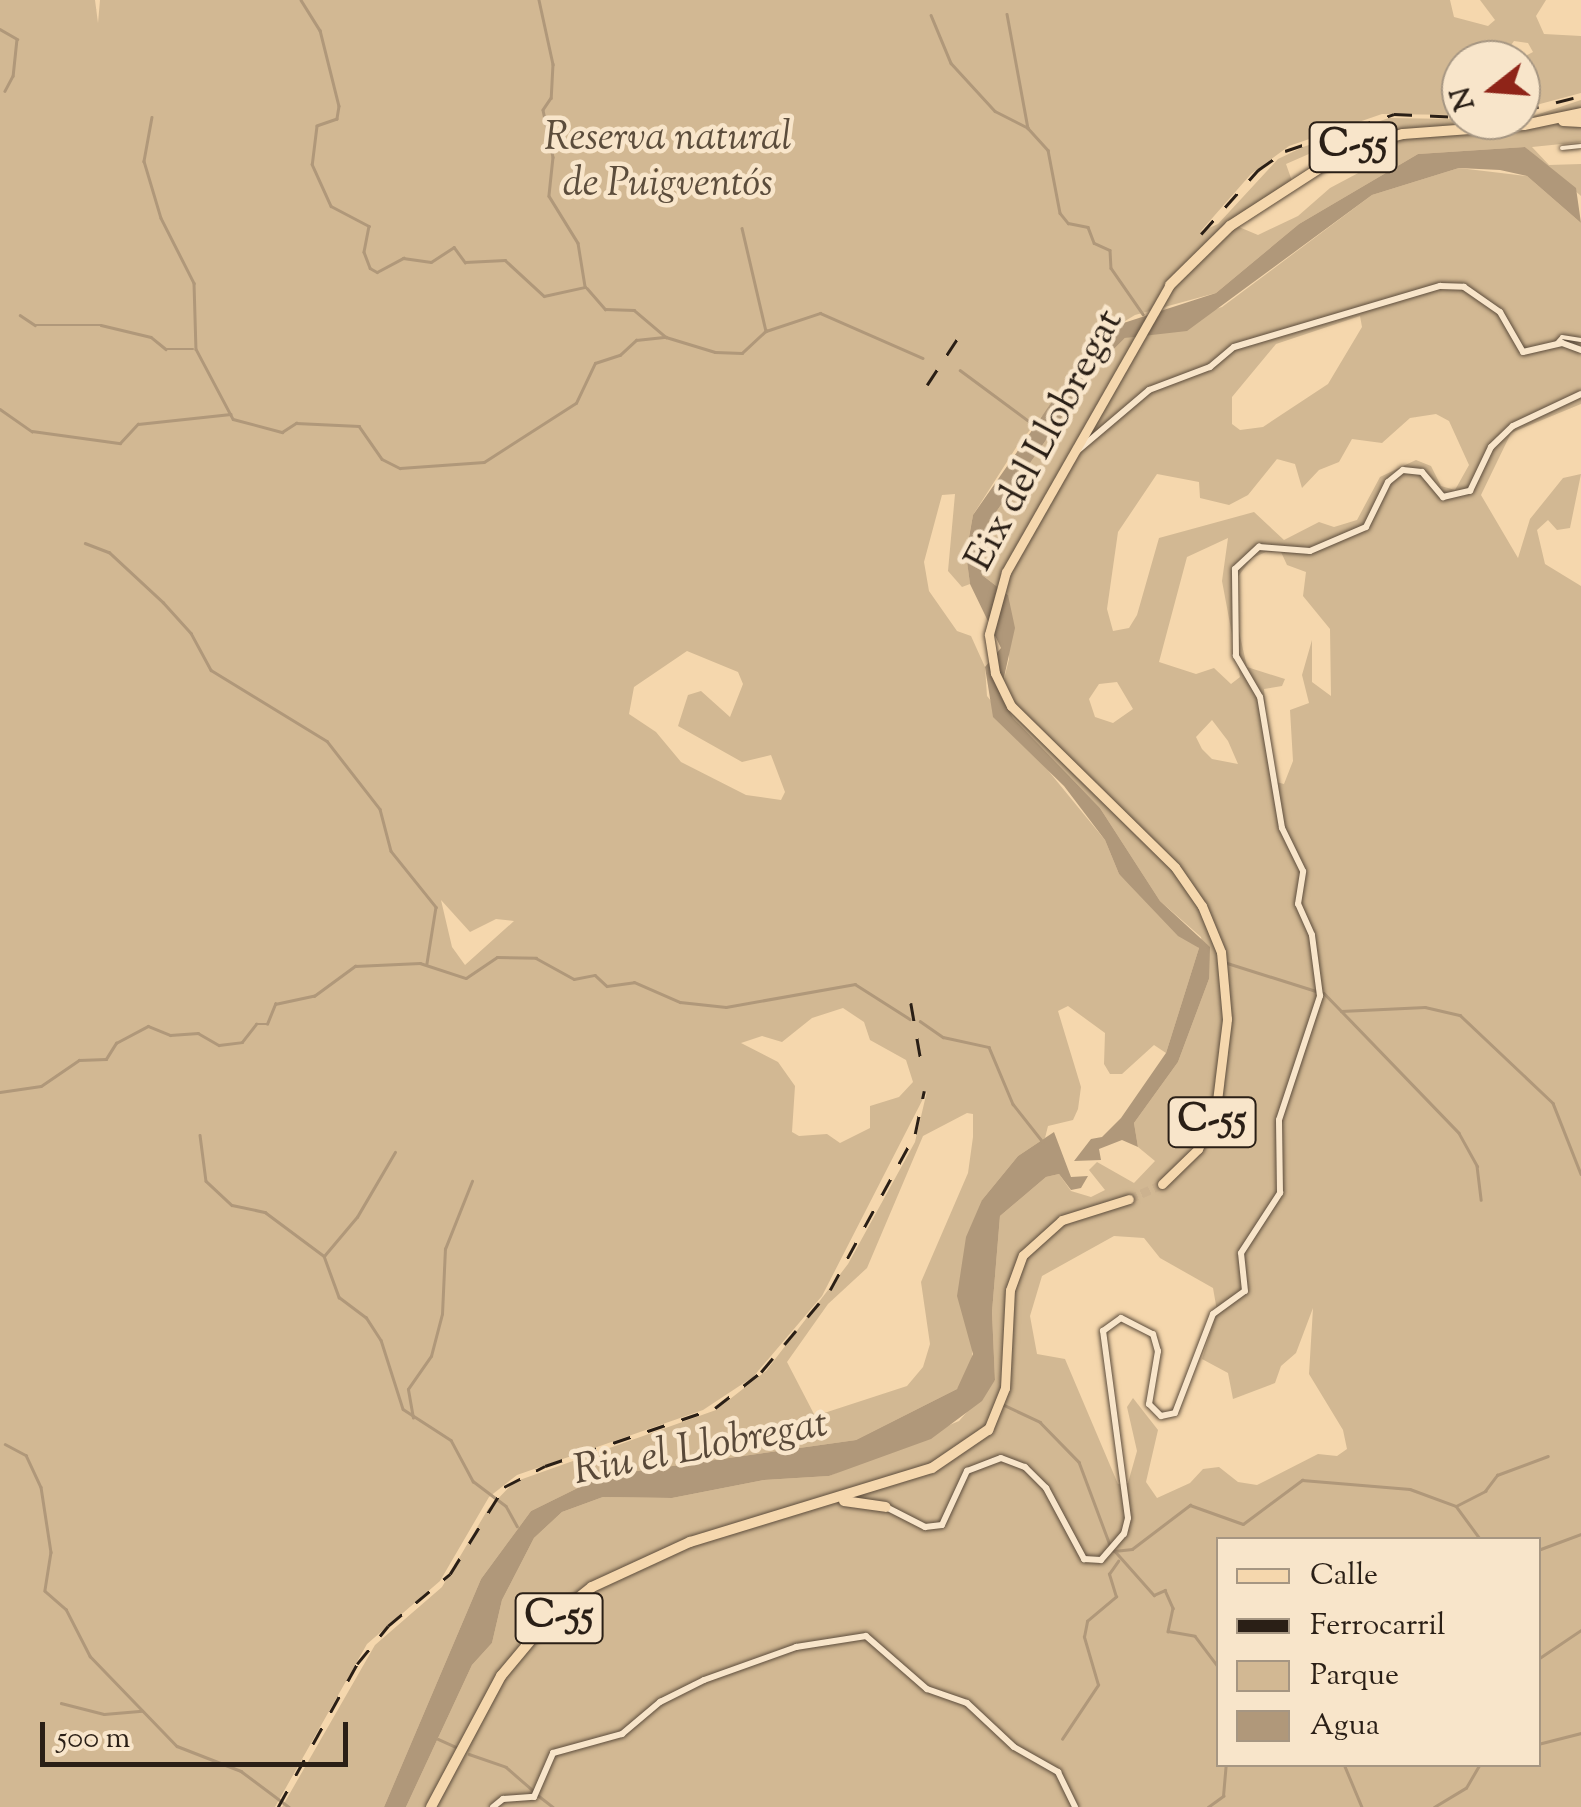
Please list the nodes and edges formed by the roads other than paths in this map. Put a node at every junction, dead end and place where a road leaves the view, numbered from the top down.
1 (1581, 117) edge
2 (1581, 146) edge
3 (1562, 148) dead end
4 (1168, 288) junction
5 (1581, 340) edge
6 (1556, 344) junction
7 (1581, 350) edge
8 (1581, 394) edge
9 (1075, 452) junction
10 (1162, 1184) tunnel mouth
11 (1129, 1199) tunnel mouth
12 (990, 1426) joint
13 (898, 1481) junction
14 (851, 1493) junction
15 (877, 1499) junction
16 (433, 1807) edge
17 (492, 1807) edge
18 (1075, 1807) edge

1 - 4 highway, Eix del Llobregat / C-55
1 - 4 highway, Eix del Llobregat / C-55
2 - 3 street
4 - 9 main road, Eix del Llobregat / C-55
5 - 6 street
6 - 7 street
6 - 9 street
8 - 15 street
9 - 10 main road, Eix del Llobregat / C-55
11 - 12 main road, C-55
12 - 13 highway, C-55
13 - 14 highway, C-55
13 - 15 highway
14 - 15 highway, C-55
14 - 16 highway, C-55
15 - 16 highway, C-55
17 - 18 street

